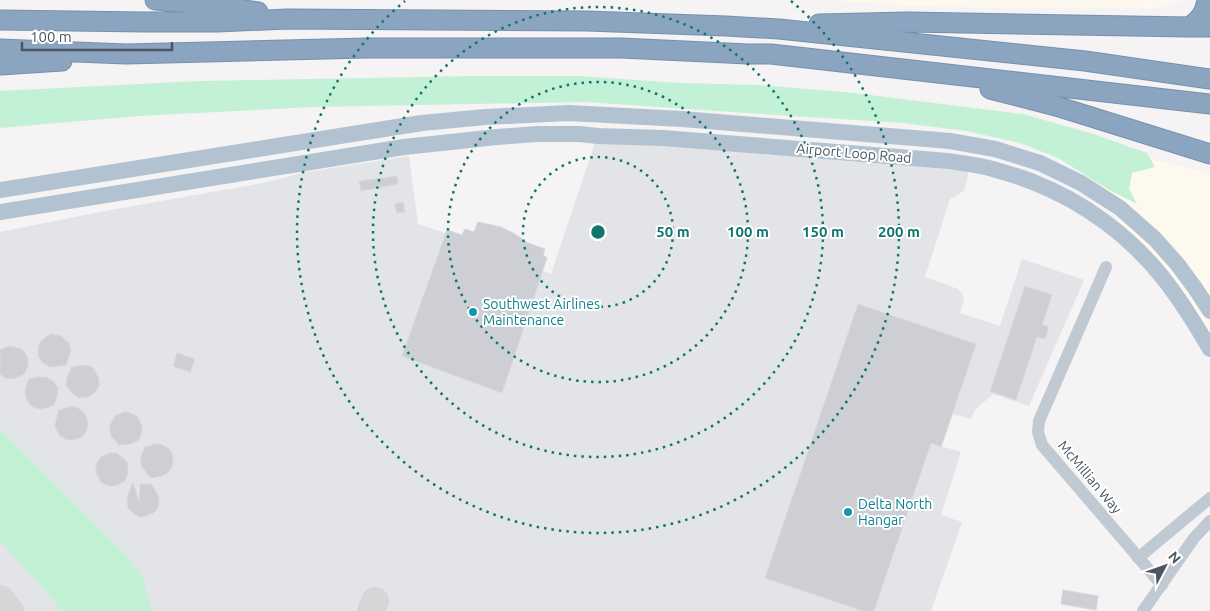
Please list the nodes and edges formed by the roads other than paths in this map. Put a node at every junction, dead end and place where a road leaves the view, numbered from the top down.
1 (155, 0) edge
2 (1207, 0) edge
3 (0, 20) edge
4 (288, 20) junction
5 (1189, 27) junction
6 (1210, 27) edge
7 (779, 29) junction
8 (0, 49) edge
9 (126, 54) junction
10 (771, 54) junction
11 (0, 66) edge
12 (1210, 79) edge
13 (1210, 104) edge
14 (1210, 154) edge
15 (0, 190) edge
16 (0, 212) edge
17 (1106, 267) dead end
18 (1210, 311) edge
19 (1210, 349) edge
20 (1210, 498) edge
21 (1210, 521) edge
22 (1138, 558) junction
23 (1162, 585) junction
24 (1143, 611) edge

1 - 4 highway
2 - 5 highway
3 - 4 highway
4 - 7 highway
5 - 6 highway
5 - 7 highway
7 - 12 highway
8 - 9 highway
9 - 10 highway
9 - 11 highway
10 - 13 highway
10 - 14 highway
15 - 18 main road, Airport Loop Road
16 - 19 main road, Airport Loop Road
17 - 22 street, McMillian Way
20 - 22 street
21 - 23 street
22 - 23 street, McMillian Way
23 - 24 street

